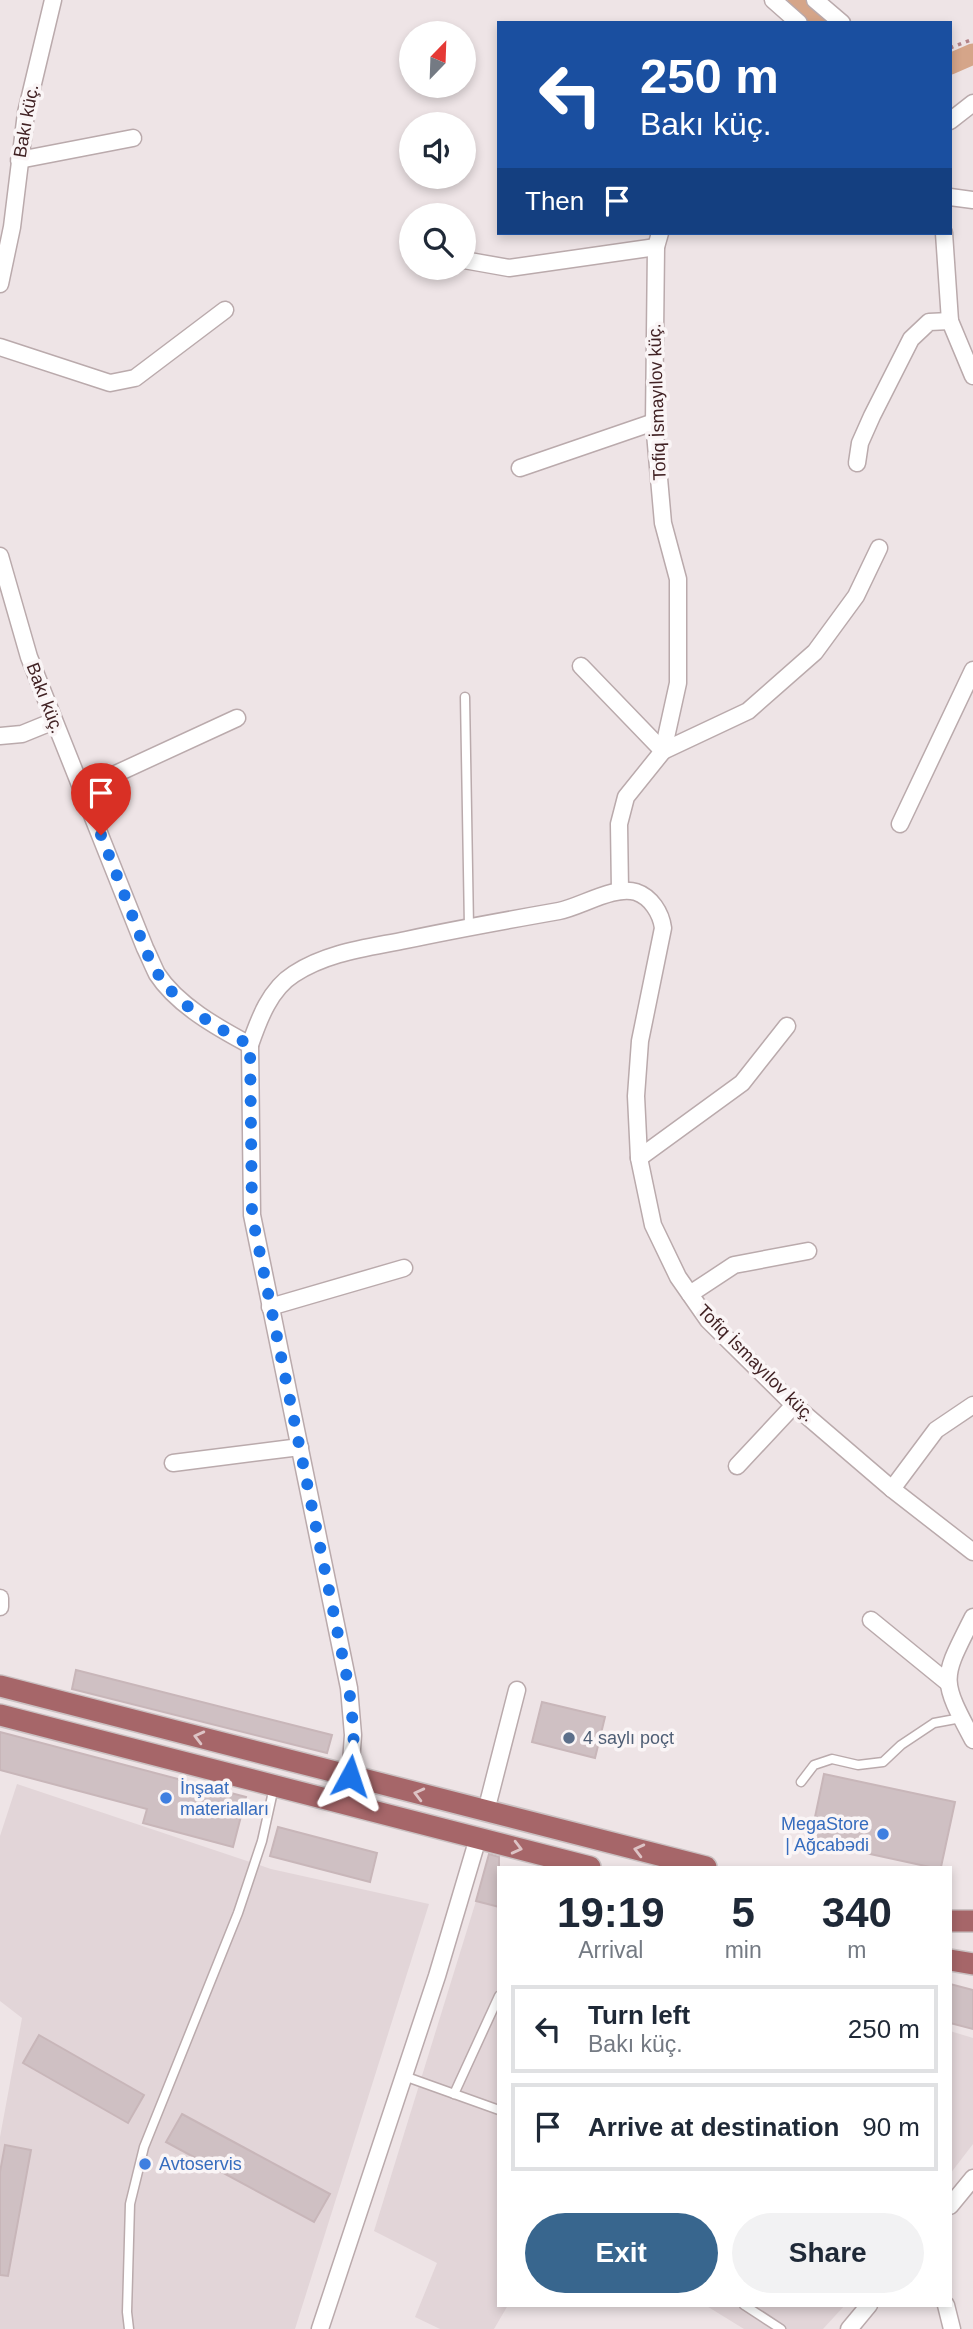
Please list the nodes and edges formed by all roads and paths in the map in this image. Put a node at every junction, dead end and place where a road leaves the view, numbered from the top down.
1 (53, 0) edge
2 (773, 0) edge
3 (815, 0) edge
4 (797, 21) edge
5 (840, 21) edge
6 (973, 39) edge
7 (952, 47) edge
8 (973, 103) edge
9 (952, 119) edge
10 (133, 138) dead end
11 (19, 160) junction
12 (952, 197) edge
13 (973, 201) edge
14 (944, 235) edge
15 (658, 240) edge
16 (476, 262) edge
17 (0, 284) edge
18 (225, 310) dead end
19 (950, 321) junction
20 (0, 347) edge
21 (973, 376) edge
22 (654, 422) junction
23 (857, 463) dead end
24 (520, 468) dead end
25 (879, 548) dead end
26 (0, 556) edge
27 (581, 666) dead end
28 (973, 670) edge
29 (465, 697) dead end
30 (237, 718) dead end
31 (54, 721) junction
32 (0, 736) edge
33 (663, 751) junction
34 (83, 789) junction
35 (900, 824) dead end
36 (620, 891) junction
37 (469, 927) junction
38 (787, 1026) dead end
39 (250, 1045) junction
40 (639, 1157) junction
41 (808, 1251) dead end
42 (404, 1268) dead end
43 (690, 1294) junction
44 (270, 1307) junction
45 (794, 1405) junction
46 (973, 1405) edge
47 (300, 1447) junction
48 (173, 1463) dead end
49 (737, 1466) dead end
50 (892, 1489) junction
51 (973, 1552) edge
52 (0, 1598) edge
53 (0, 1606) edge
54 (973, 1617) edge
55 (872, 1620) dead end
56 (947, 1682) junction
57 (0, 1686) edge
58 (517, 1690) dead end
59 (96, 1711) junction
60 (0, 1715) edge
61 (961, 1718) junction
62 (90, 1738) junction
63 (973, 1740) edge
64 (350, 1776) junction
65 (801, 1782) dead end
66 (274, 1787) junction
67 (486, 1811) junction
68 (478, 1839) junction
69 (586, 1866) edge
70 (702, 1866) edge
71 (952, 1921) edge
72 (973, 1921) edge
73 (952, 1960) edge
74 (973, 1964) edge
75 (497, 2000) edge
76 (404, 2076) junction
77 (454, 2094) junction
78 (497, 2109) edge
79 (973, 2178) edge
80 (952, 2204) edge
81 (747, 2307) edge
82 (867, 2307) edge
83 (946, 2307) edge
84 (129, 2329) edge
85 (320, 2329) edge
86 (781, 2329) edge
87 (849, 2329) edge
88 (952, 2329) edge

1 - 11 street, Bakı küç.
2 - 4 street
3 - 5 street
6 - 7 path
8 - 9 street
10 - 11 street
11 - 17 street, Bakı küç.
12 - 13 street
14 - 19 street
15 - 16 street
15 - 22 street, Tofiq İsmayılov küç.
18 - 20 street
19 - 21 street
19 - 23 street
22 - 24 street
22 - 33 street, Tofiq İsmayılov küç.
25 - 33 street
26 - 31 street, Bakı küç.
27 - 33 street
28 - 35 street
29 - 37 lane
30 - 34 street
31 - 32 street
31 - 34 street, Bakı küç.
33 - 36 street, Tofiq İsmayılov küç.
34 - 39 street, Bakı küç.
36 - 37 street
36 - 40 street, Tofiq İsmayılov küç.
37 - 39 street
38 - 40 street
39 - 44 street
40 - 43 street, Tofiq İsmayılov küç.
41 - 43 street
42 - 44 street
43 - 45 street, Tofiq İsmayılov küç.
44 - 47 street
45 - 49 street
45 - 50 street, Tofiq İsmayılov küç.
46 - 50 street
47 - 48 street
47 - 64 street
50 - 51 street, Tofiq İsmayılov küç.
52 - 53 street
54 - 56 street
55 - 56 street
56 - 61 street
57 - 59 main road
58 - 67 street
59 - 62 main road
64 -> 59 main road
60 - 62 main road
61 - 63 street
61 - 65 lane
62 - 66 main road
67 -> 64 main road
66 - 68 main road
66 - 84 lane
67 - 68 main road
70 -> 67 main road
68 -> 69 main road
68 - 76 street
71 - 72 main road
73 - 74 main road
75 - 77 lane
76 - 77 lane
76 - 85 street
77 - 78 lane
79 - 80 street
81 - 86 lane
82 - 87 street
83 - 88 street

